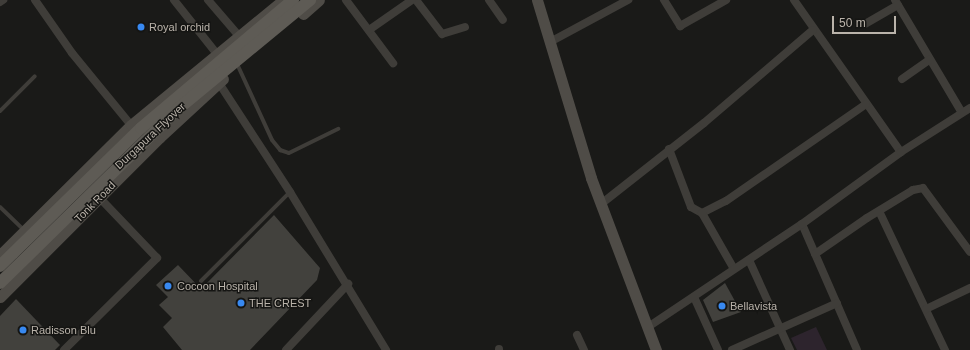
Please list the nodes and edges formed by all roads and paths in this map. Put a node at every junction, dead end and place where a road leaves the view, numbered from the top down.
1 (3, 0) edge
2 (35, 0) edge
3 (174, 0) edge
4 (208, 0) edge
5 (293, 0) edge
6 (310, 0) edge
7 (319, 0) edge
8 (346, 0) edge
9 (412, 0) edge
10 (416, 0) edge
11 (490, 0) edge
12 (537, 0) edge
13 (628, 0) edge
14 (664, 0) edge
15 (794, 0) edge
16 (280, 1) edge
17 (722, 1) edge
18 (0, 2) edge
19 (896, 2) edge
20 (503, 20) dead end
21 (866, 24) dead end
22 (465, 27) dead end
23 (369, 30) junction
24 (813, 30) junction
25 (239, 36) junction
26 (550, 42) junction
27 (217, 54) junction
28 (930, 60) junction
29 (394, 63) dead end
30 (205, 64) junction
31 (238, 66) junction
32 (35, 76) dead end
33 (902, 79) dead end
34 (219, 82) junction
35 (866, 104) junction
36 (970, 108) edge
37 (0, 111) edge
38 (962, 113) junction
39 (131, 125) junction
40 (338, 129) dead end
41 (669, 149) junction
42 (901, 152) junction
43 (290, 192) junction
44 (99, 197) junction
45 (600, 204) junction
46 (0, 207) edge
47 (879, 211) junction
48 (702, 213) junction
49 (802, 224) junction
50 (24, 231) junction
51 (970, 252) edge
52 (815, 254) junction
53 (0, 255) edge
54 (748, 260) junction
55 (0, 266) edge
56 (734, 270) junction
57 (201, 281) dead end
58 (0, 283) edge
59 (348, 284) junction
60 (970, 288) edge
61 (0, 297) edge
62 (694, 297) junction
63 (837, 303) junction
64 (926, 309) junction
65 (648, 327) junction
66 (780, 328) junction
67 (577, 335) dead end
68 (64, 350) edge
69 (286, 350) edge
70 (386, 350) edge
71 (584, 350) edge
72 (656, 350) edge
73 (718, 350) edge
74 (732, 350) edge
75 (790, 350) edge
76 (857, 350) edge
77 (945, 350) edge

1 - 18 street
2 - 39 street
3 - 27 street
4 - 25 street
5 - 55 main road, Durgapura Flyover, bridge
6 - 58 main road, Durgapura Flyover, bridge
7 - 31 street, Tonk Road
8 - 23 street
9 - 23 street
10 - 22 street
11 - 20 street
12 - 26 street
13 - 26 street
14 - 17 street
15 - 24 street
16 - 25 street
19 - 21 street
19 - 28 street
23 - 29 street
24 - 35 street
24 - 41 street
25 - 27 street
26 - 45 street
27 - 30 street
28 - 33 street
28 - 38 street
30 - 34 street
30 - 39 street
31 - 34 street, Tonk Road
31 - 40 lane
32 - 37 lane
34 - 43 street
34 - 44 street, Tonk Road
35 - 42 street
35 - 48 street
36 - 38 street
38 - 42 street
39 - 50 street
41 - 45 street
41 - 48 street
42 - 49 street
43 - 57 lane
43 - 59 street
44 - 61 street, Tonk Road
44 - 68 street
45 - 65 street
46 - 50 lane
47 - 51 street
47 - 52 street
47 - 64 street
48 - 56 street
49 - 52 street
49 - 54 street
50 - 53 street
52 - 63 street
54 - 56 street
54 - 66 street
56 - 62 street
59 - 69 street
59 - 70 street
60 - 64 street
62 - 65 street
62 - 73 street
63 - 66 street
63 - 76 street
64 - 77 street
65 - 72 street
66 - 74 street
66 - 75 street
67 - 71 street

